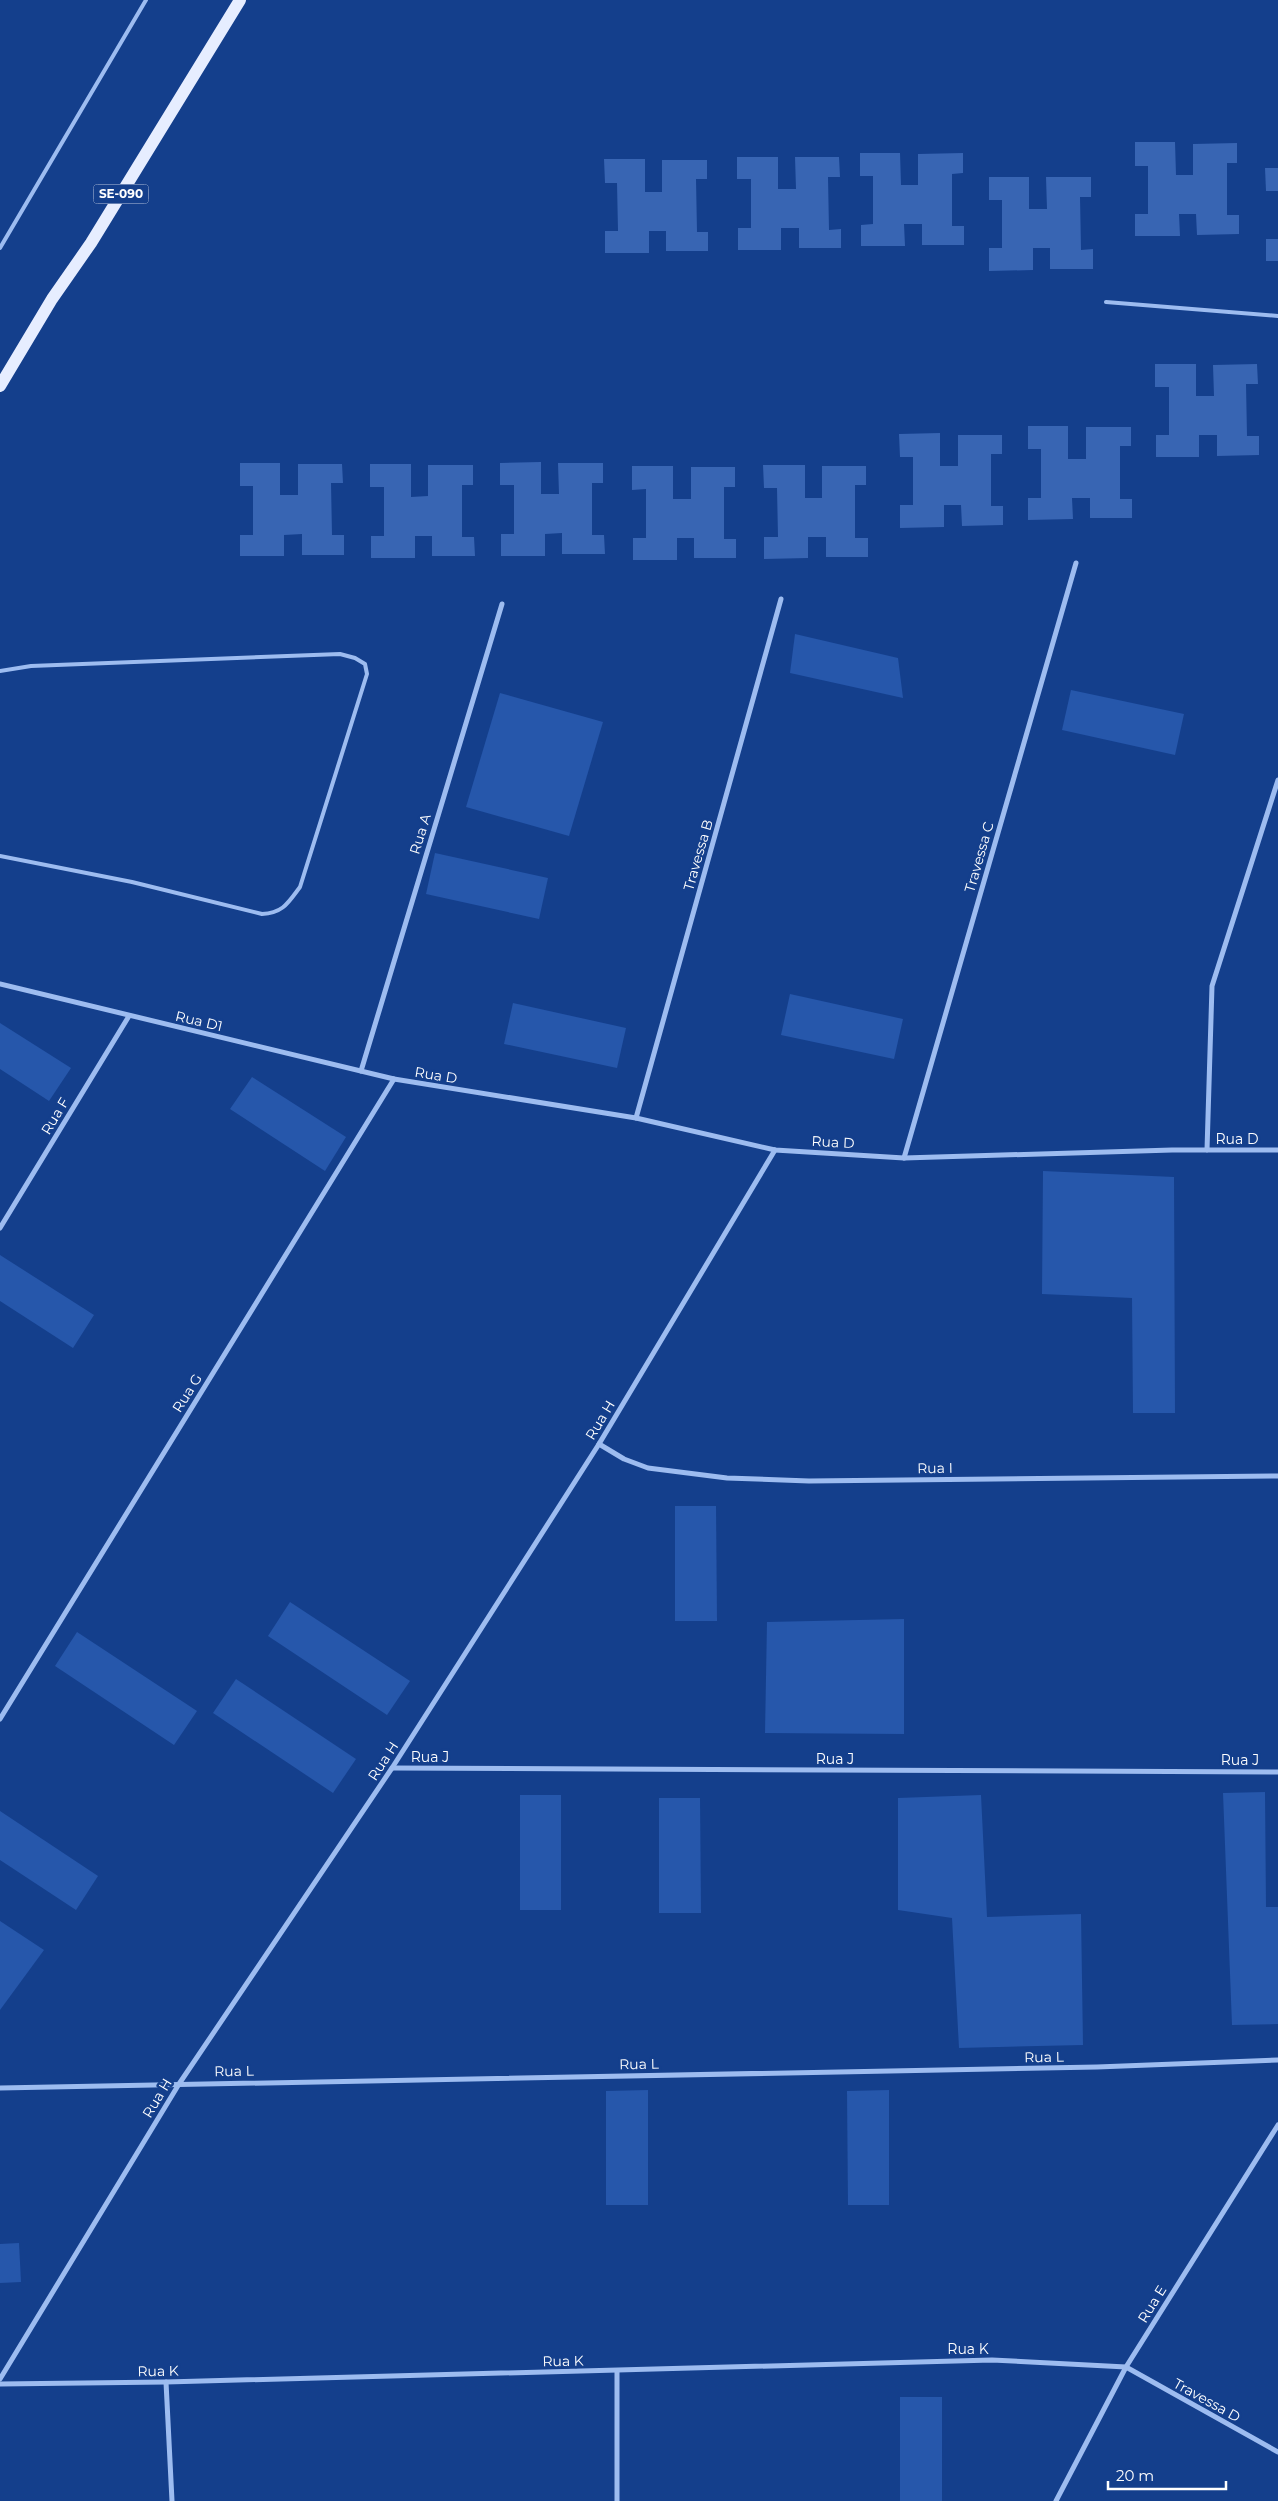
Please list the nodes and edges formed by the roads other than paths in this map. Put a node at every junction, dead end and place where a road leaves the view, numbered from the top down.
1 (146, 0) edge
2 (240, 0) edge
3 (0, 248) edge
4 (1106, 302) dead end
5 (1278, 316) edge
6 (0, 386) edge
7 (1076, 563) dead end
8 (781, 598) dead end
9 (502, 604) dead end
10 (0, 671) edge
11 (1278, 780) edge
12 (0, 856) edge
13 (0, 984) edge
14 (129, 1016) junction
15 (361, 1071) junction
16 (394, 1079) junction
17 (636, 1118) junction
18 (775, 1150) junction
19 (1207, 1150) junction
20 (1278, 1150) edge
21 (904, 1158) junction
22 (0, 1228) edge
23 (599, 1444) junction
24 (1278, 1476) edge
25 (0, 1719) edge
26 (392, 1768) junction
27 (1278, 1772) edge
28 (1278, 2060) edge
29 (179, 2084) junction
30 (0, 2088) edge
31 (1278, 2125) edge
32 (1126, 2367) junction
33 (617, 2371) junction
34 (0, 2379) edge
35 (166, 2382) junction
36 (0, 2384) edge
37 (1278, 2452) edge
38 (172, 2501) edge
39 (617, 2501) edge
40 (1056, 2501) edge

1 - 3 lane
2 - 6 main road, SE-090
4 - 5 lane
7 - 21 street, Travessa C
8 - 17 street, Travessa B
9 - 15 street, Rua A
10 - 12 lane
11 - 19 street
13 - 14 street, Rua D1
14 - 15 street, Rua D1
14 - 22 street, Rua F
15 - 16 street, Rua D1
16 - 17 street, Rua D
16 - 25 street, Rua G
17 - 18 street, Rua D
18 - 21 street, Rua D
18 - 23 street, Rua H
19 - 20 street, Rua D
19 - 21 street, Rua D
23 - 24 street, Rua I
23 - 26 street, Rua H
26 - 27 street, Rua J
26 - 29 street, Rua H
28 - 29 street, Rua L
29 - 30 street, Rua L
29 - 34 street, Rua H
31 - 32 street, Rua E
32 - 33 street, Rua K
32 - 37 street, Travessa D
32 - 40 street, Rua E
33 - 35 street, Rua K
33 - 39 street
35 - 36 street, Rua K
35 - 38 street

